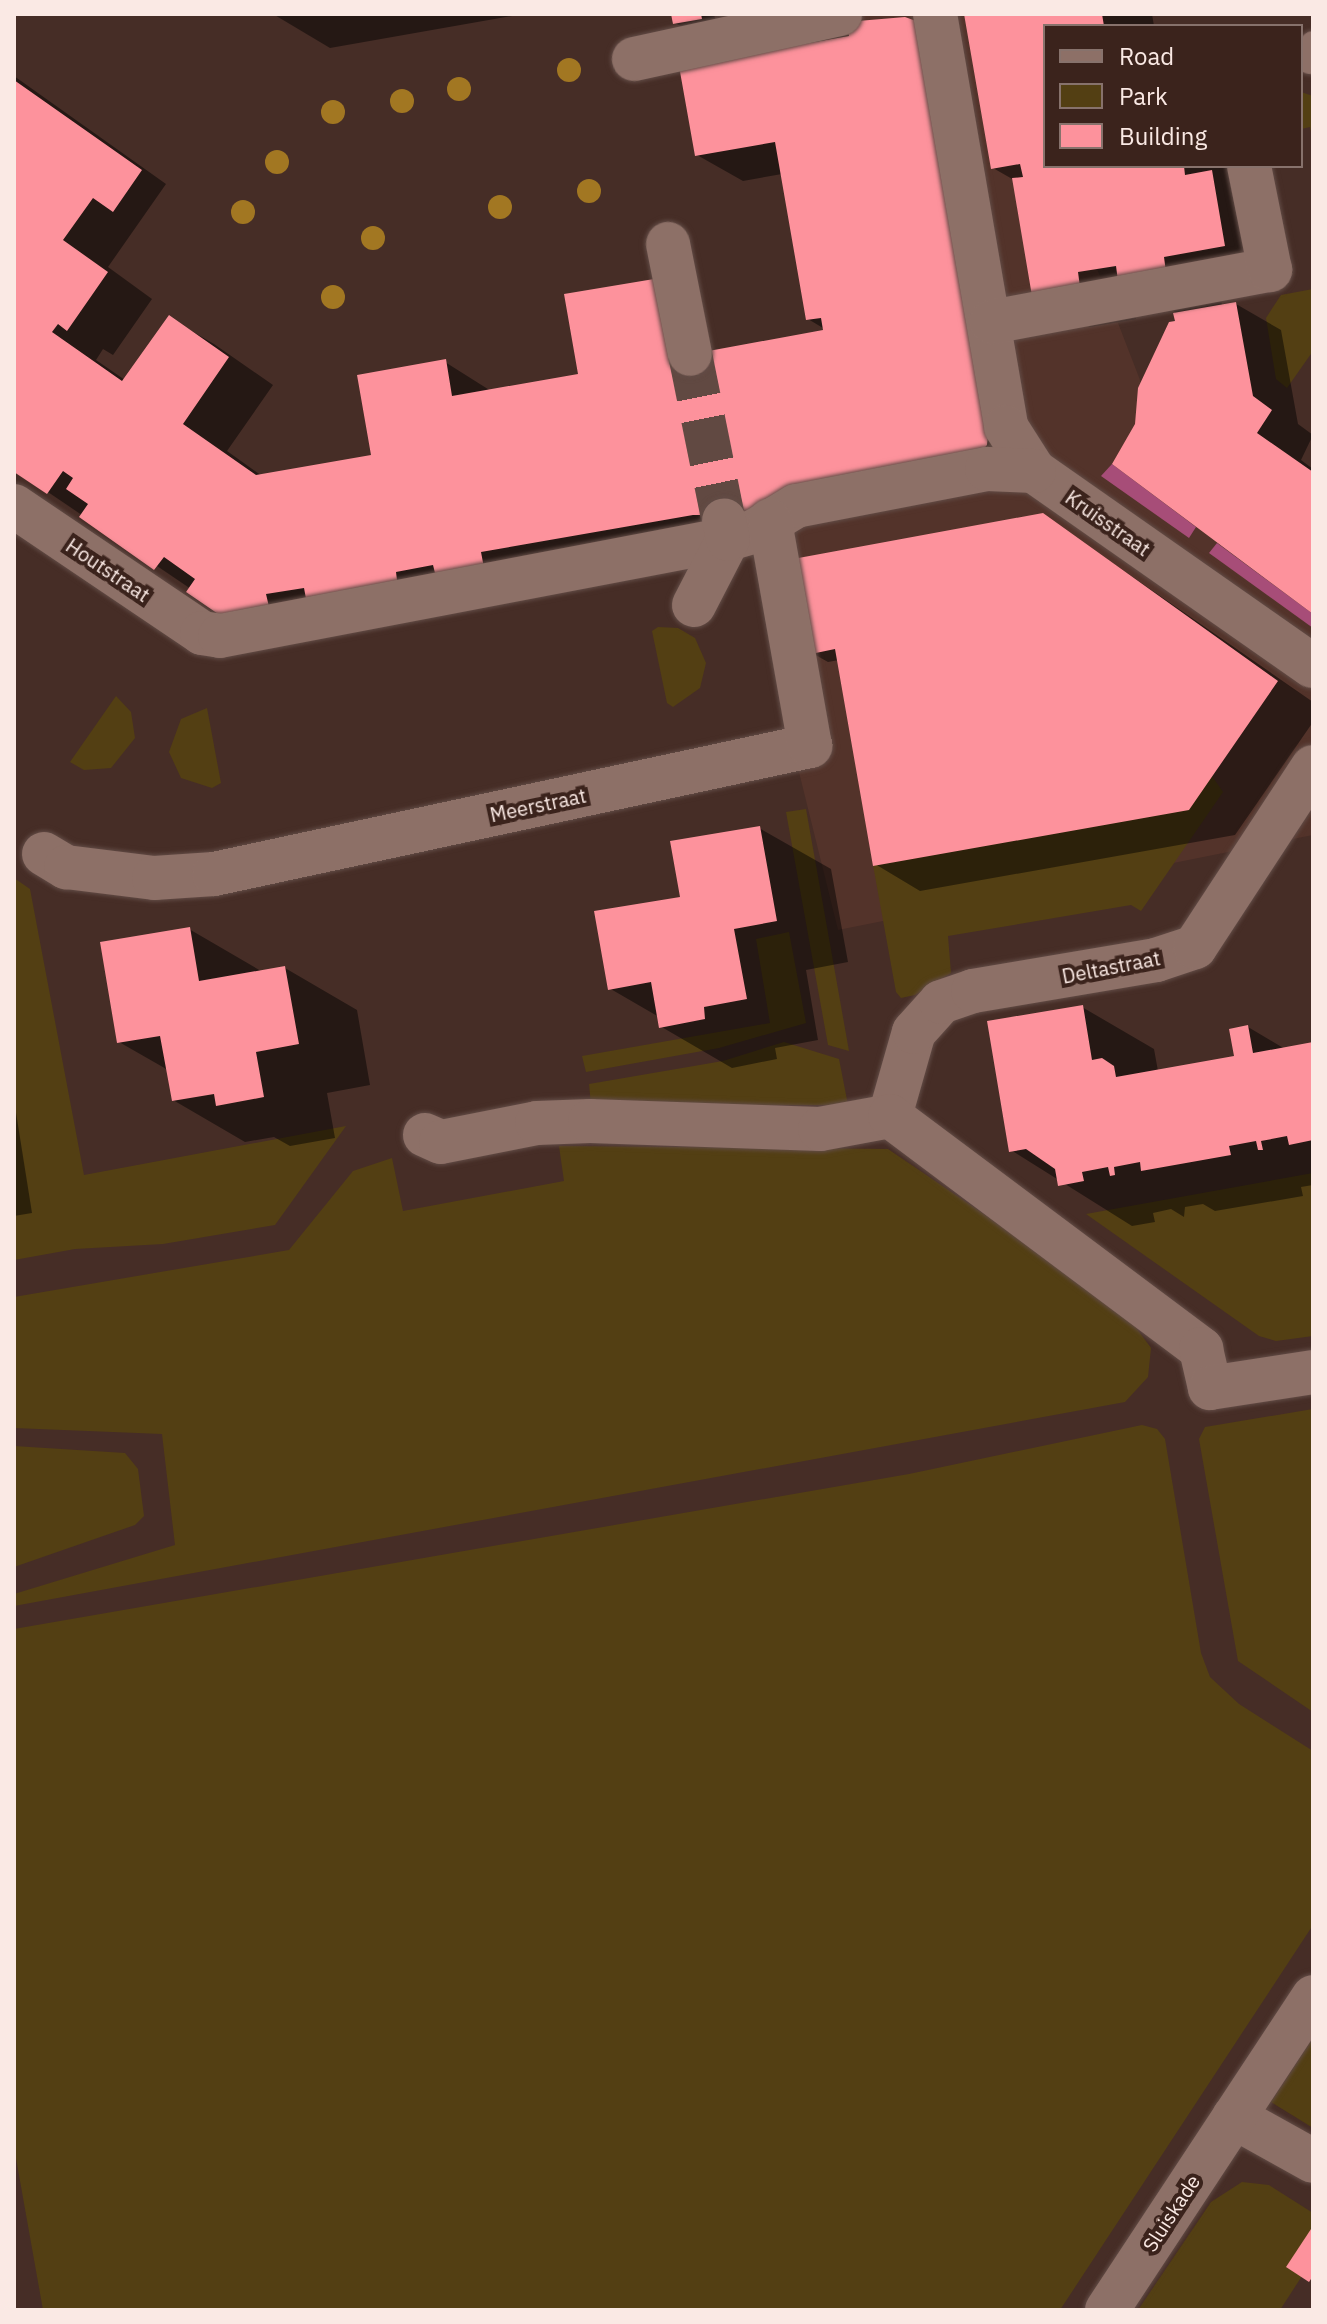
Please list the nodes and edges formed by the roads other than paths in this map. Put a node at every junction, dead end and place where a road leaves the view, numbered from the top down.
1 (840, 14) edge
2 (935, 14) edge
3 (634, 59) dead end
4 (1249, 168) edge
5 (668, 244) dead end
6 (991, 322) junction
7 (690, 354) tunnel mouth
8 (1034, 471) junction
9 (14, 506) edge
10 (770, 521) junction
11 (726, 529) junction
12 (694, 605) dead end
13 (1313, 666) edge
14 (1313, 767) edge
15 (44, 854) dead end
16 (890, 1116) junction
17 (425, 1135) dead end
18 (1313, 1372) edge
19 (1313, 1997) edge
20 (1234, 2117) junction
21 (1313, 2161) edge
22 (1107, 2310) edge

1 - 3 street
2 - 6 street, Kruisstraat
4 - 6 street
5 - 7 street
6 - 8 street, Kruisstraat
8 - 10 street
8 - 13 street, Kruisstraat
9 - 11 street, Houtstraat
10 - 11 street
10 - 15 street, Meerstraat
11 - 12 street
14 - 16 street, Deltastraat
16 - 17 street
16 - 18 street
19 - 20 street, Sluiskade
20 - 21 street
20 - 22 street, Sluiskade

